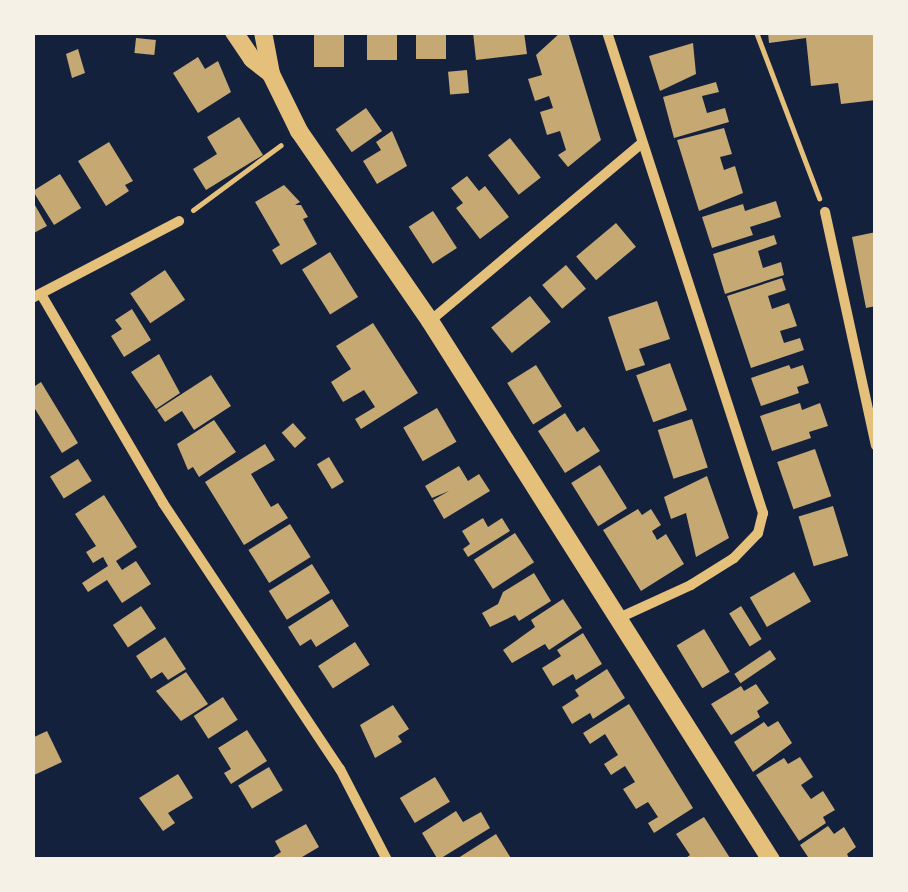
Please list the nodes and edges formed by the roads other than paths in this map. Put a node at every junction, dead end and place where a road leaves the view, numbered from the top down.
1 (234, 32) edge
2 (263, 32) edge
3 (606, 32) edge
4 (271, 74) junction
5 (642, 143) junction
6 (825, 212) road end
7 (178, 221) road end
8 (36, 296) edge
9 (430, 321) junction
10 (876, 445) edge
11 (620, 618) junction
12 (386, 860) edge
13 (771, 860) edge

1 - 4 street
2 - 4 street
3 - 5 street
4 - 9 street
5 - 9 street
5 - 11 street
6 - 10 street
7 - 8 street
8 - 12 street
9 - 11 street
11 - 13 street

